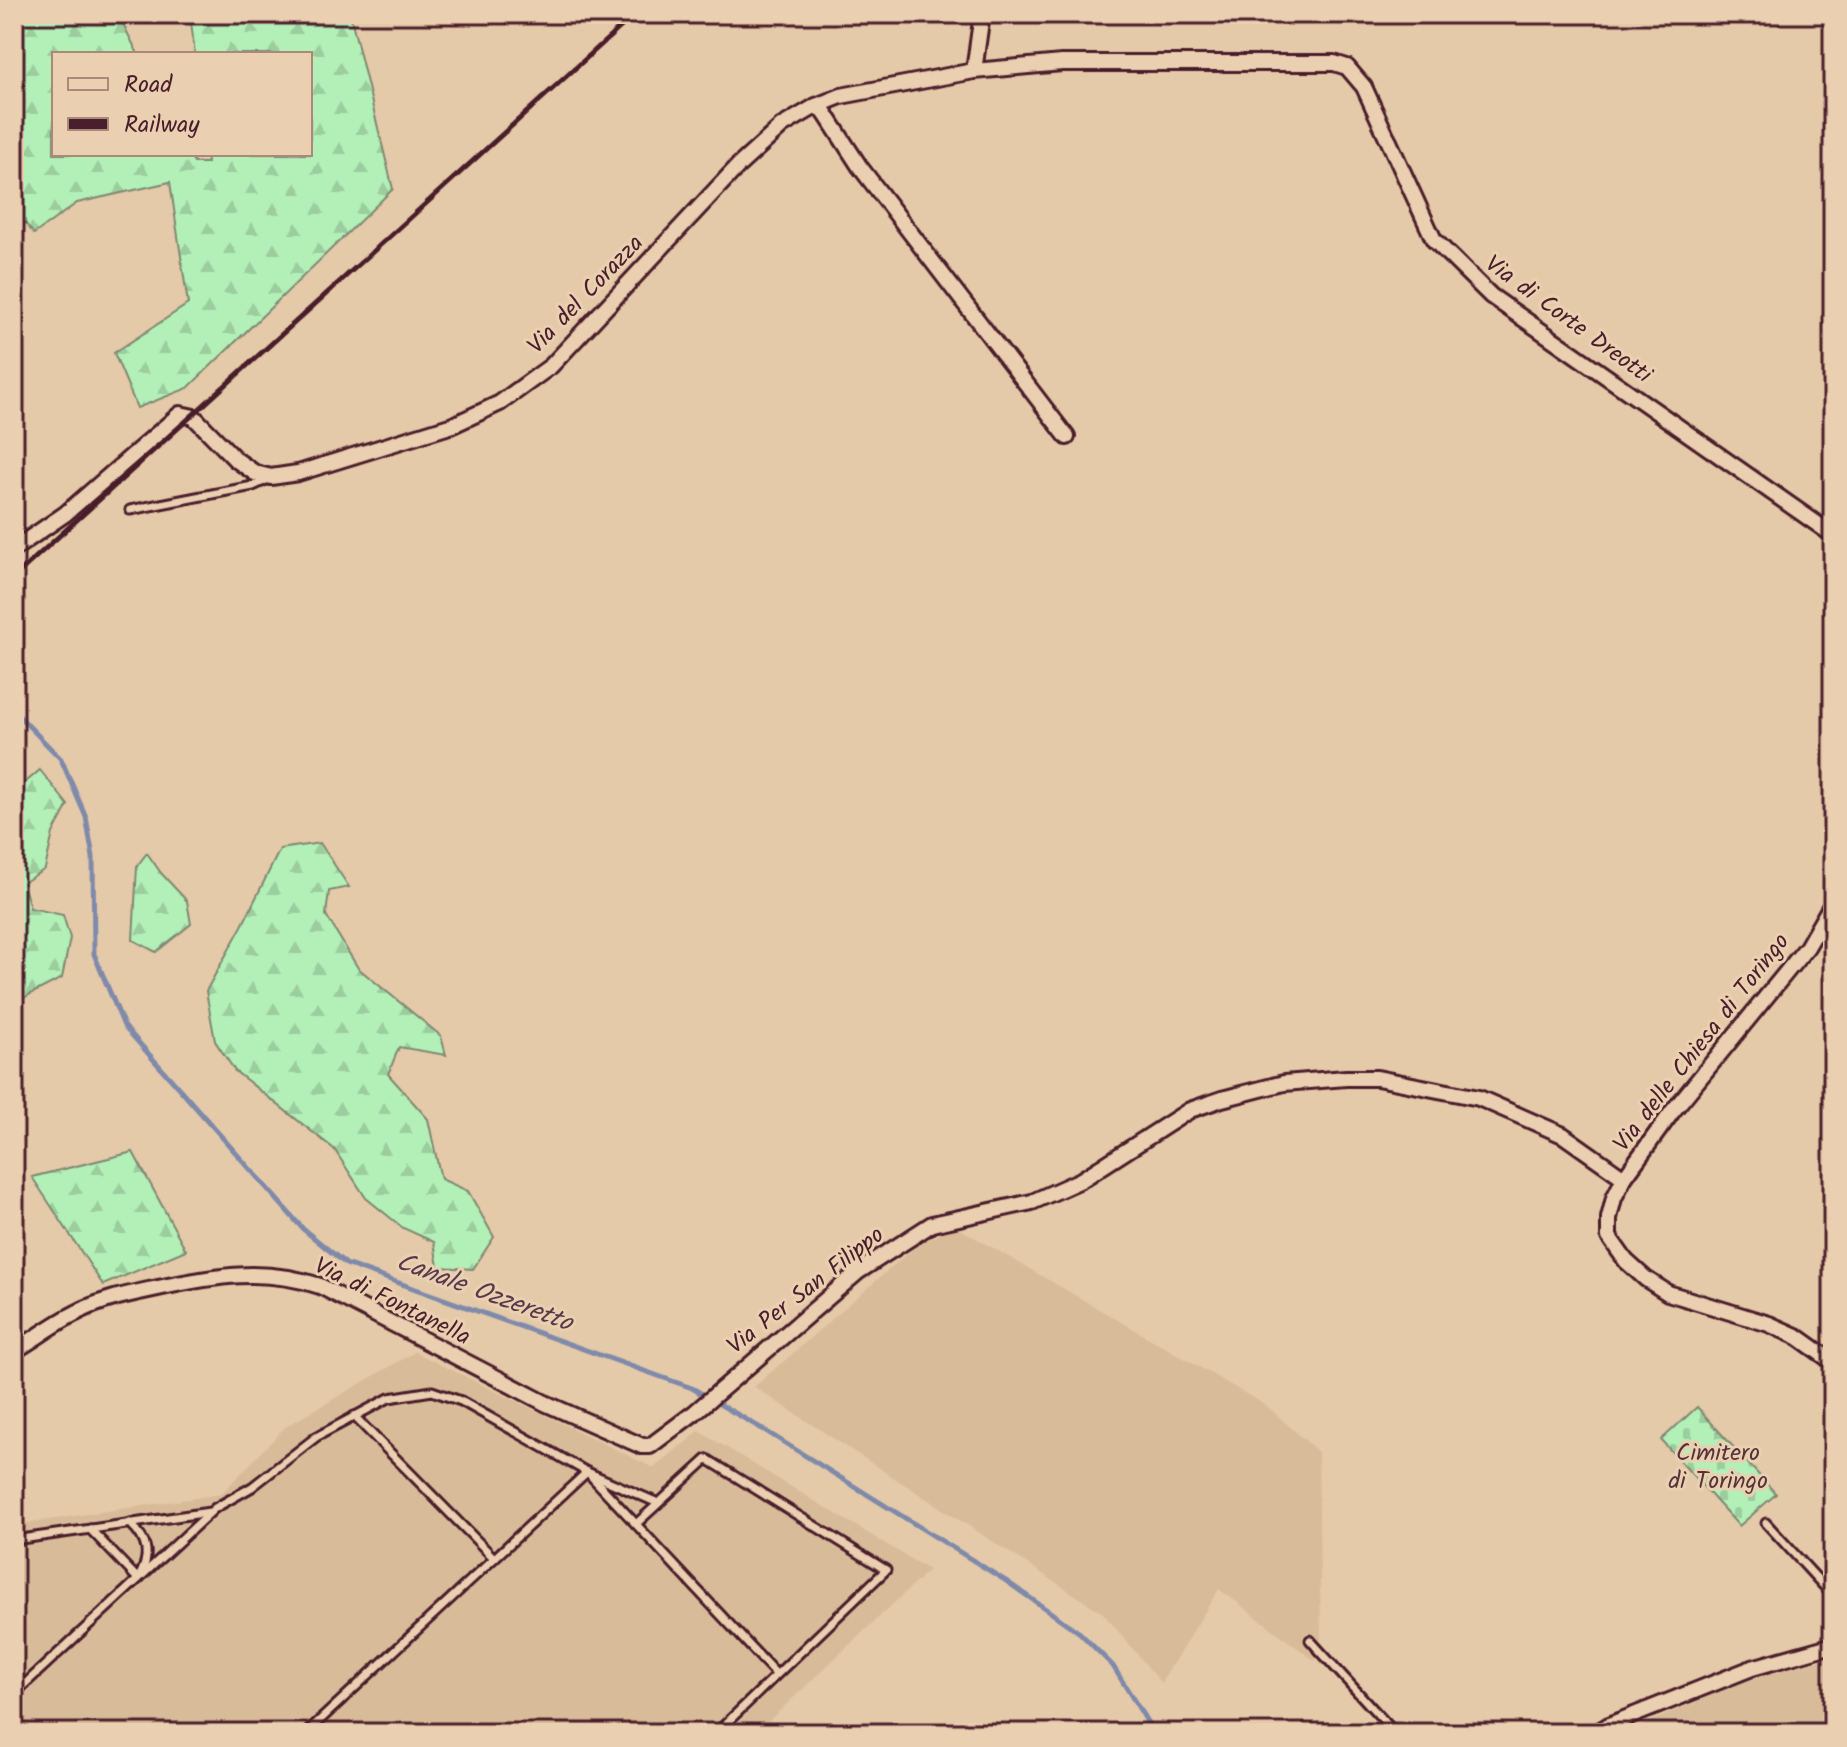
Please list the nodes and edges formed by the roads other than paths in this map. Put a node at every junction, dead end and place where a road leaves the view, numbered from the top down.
1 (982, 14) edge
2 (974, 71) junction
3 (816, 106) junction
4 (1067, 437) dead end
5 (271, 477) junction
6 (130, 510) dead end
7 (1833, 535) edge
8 (14, 549) edge
9 (1833, 902) edge
10 (1624, 1178) junction
11 (14, 1351) edge
12 (1833, 1362) edge
13 (725, 1383) joint
14 (354, 1416) junction
15 (587, 1472) junction
16 (658, 1503) junction
17 (210, 1512) junction
18 (130, 1523) junction
19 (1766, 1523) dead end
20 (636, 1524) junction
21 (90, 1529) junction
22 (14, 1540) edge
23 (494, 1558) junction
24 (138, 1579) junction
25 (1833, 1596) edge
26 (1310, 1640) dead end
27 (1833, 1645) edge
28 (776, 1674) junction
29 (14, 1694) edge
30 (306, 1733) edge
31 (716, 1733) edge
32 (1395, 1733) edge
33 (1596, 1733) edge

1 - 2 street
2 - 3 street, Via del Corazza
2 - 7 street, Via di Corte Dreotti
3 - 4 street
3 - 5 street, Via del Corazza
5 - 6 lane
5 - 8 street
9 - 10 street, Via delle Chiesa di Toringo
10 - 12 street, Via delle Chiesa di Toringo
10 - 13 street, Via Per San Filippo
11 - 13 street, Via di Fontanella
14 - 15 lane
14 - 17 lane
14 - 23 lane
15 - 16 lane
15 - 20 lane
15 - 23 lane
16 - 20 lane
16 - 28 lane
17 - 18 lane
17 - 24 lane
18 - 21 lane
18 - 24 lane
19 - 25 lane
20 - 28 lane
21 - 22 lane
21 - 24 lane
23 - 30 lane
24 - 29 lane
26 - 32 lane
27 - 33 street
28 - 31 lane

